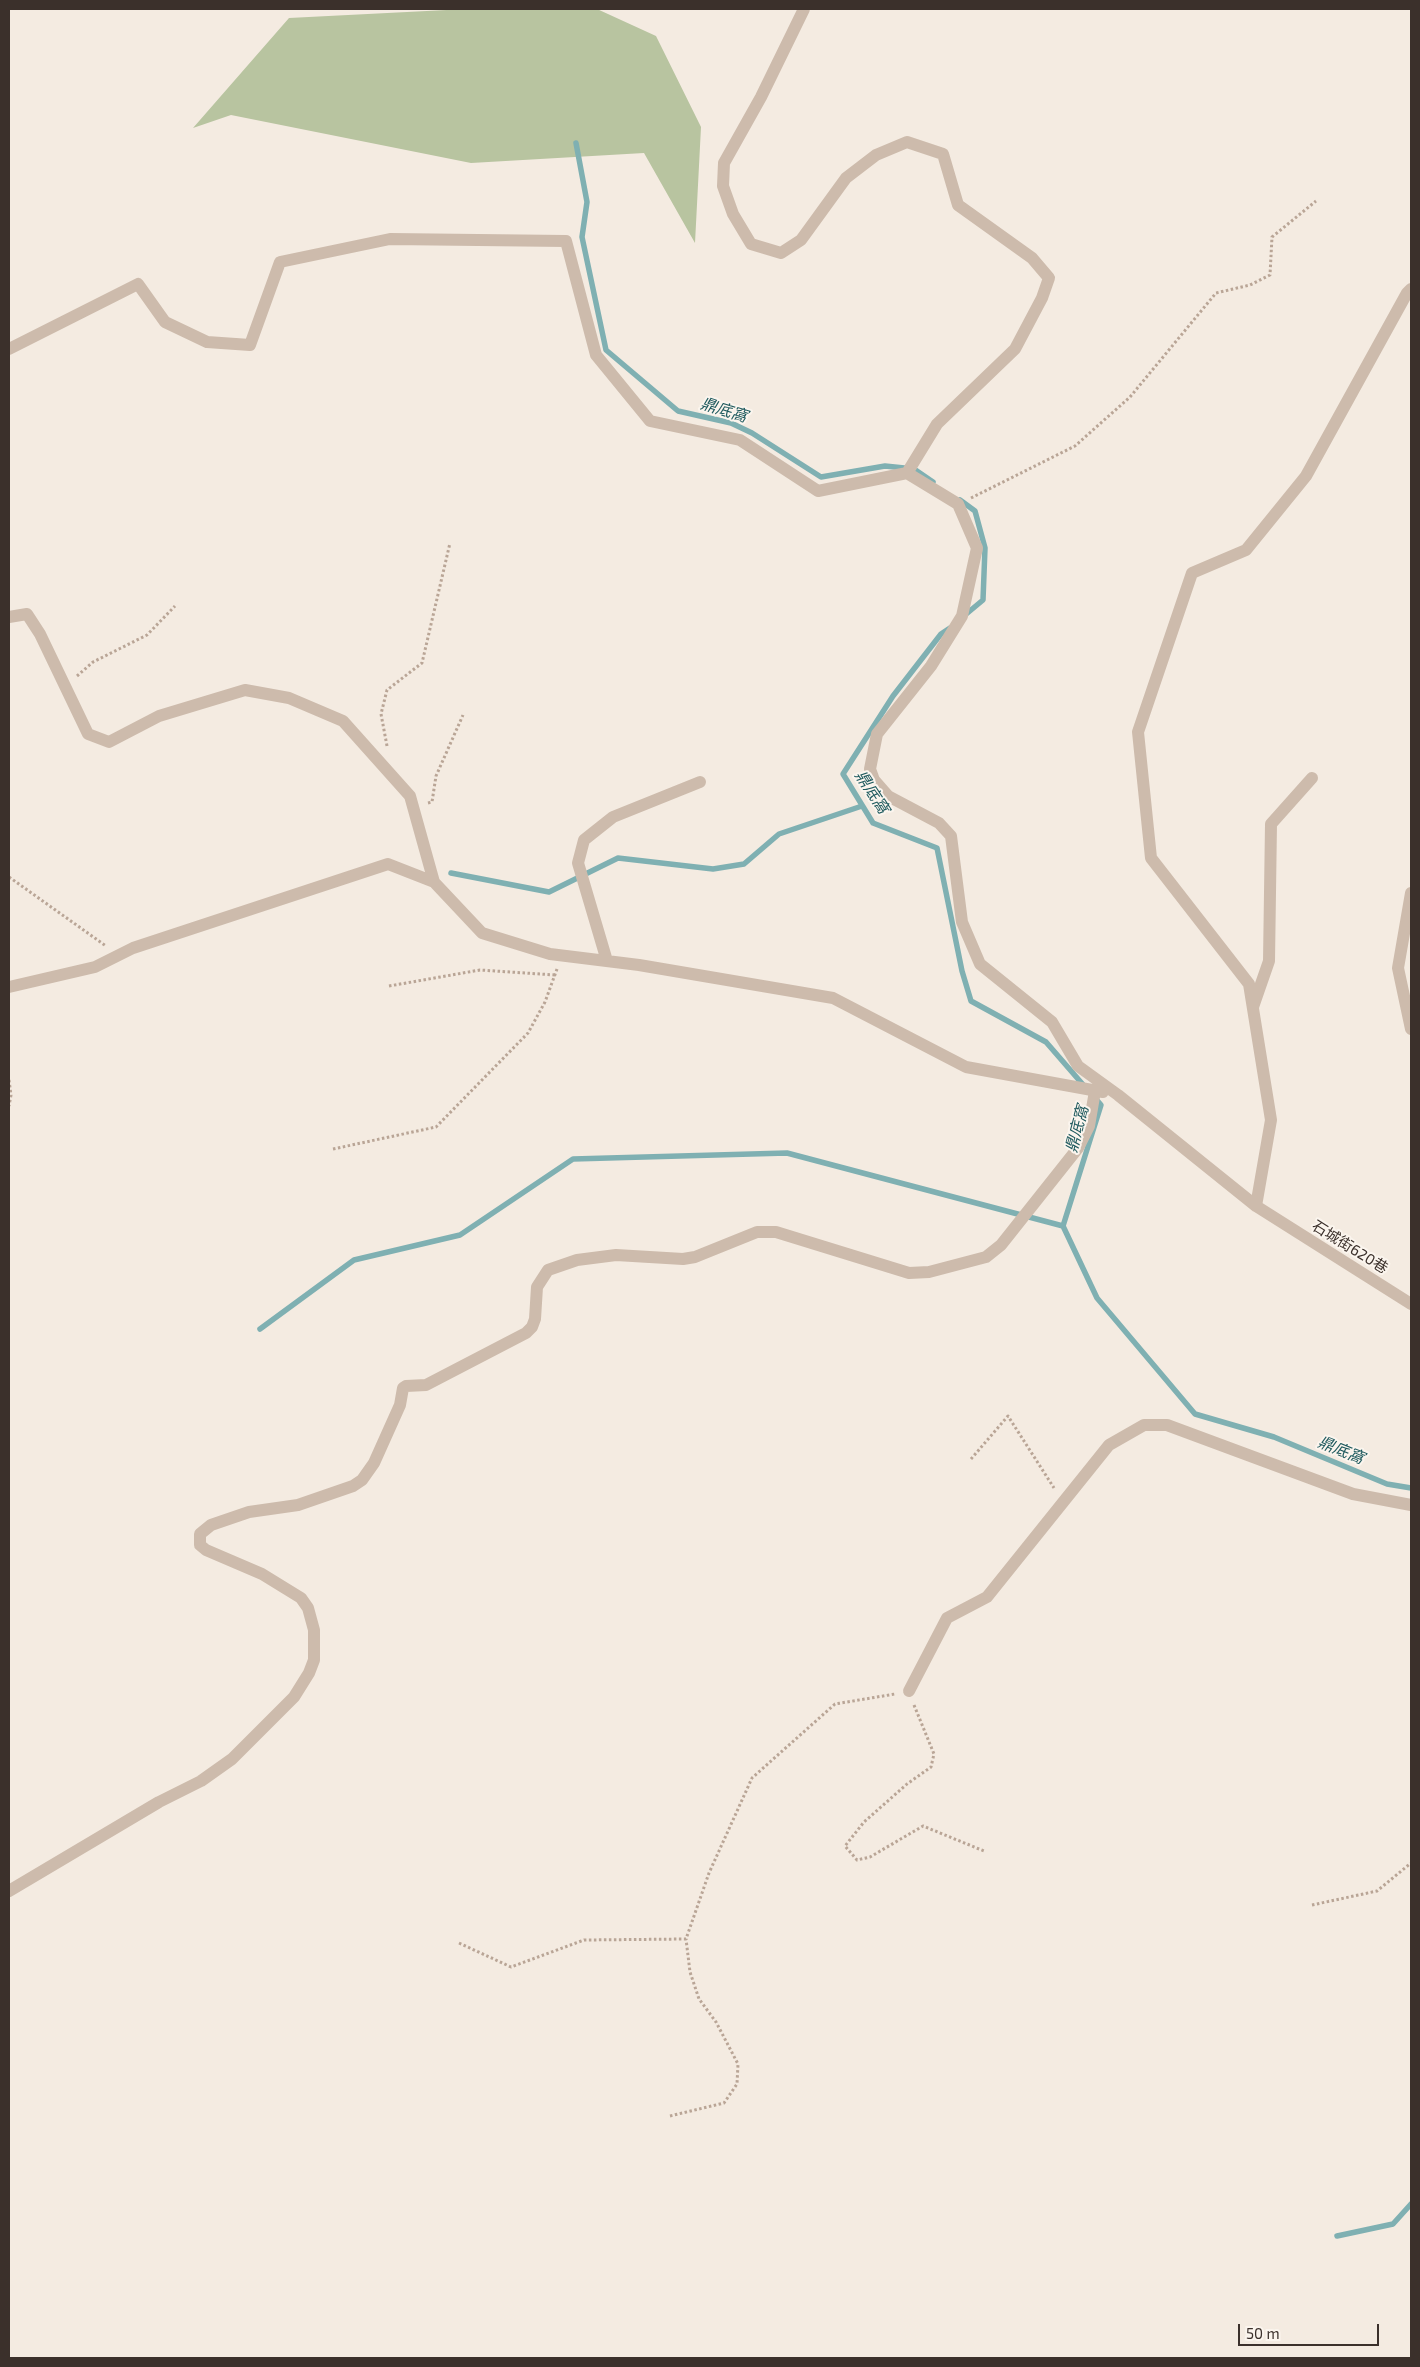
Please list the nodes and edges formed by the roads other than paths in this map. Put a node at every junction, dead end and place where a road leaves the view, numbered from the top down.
1 (804, 9) edge
2 (1411, 289) edge
3 (9, 349) edge
4 (906, 473) junction
5 (9, 617) edge
6 (1312, 778) dead end
7 (700, 782) dead end
8 (434, 882) junction
9 (1411, 893) edge
10 (607, 961) junction
11 (9, 987) edge
12 (1253, 1010) junction
13 (1411, 1029) edge
14 (1095, 1091) junction
15 (1118, 1095) junction
16 (1256, 1206) junction
17 (1411, 1304) edge
18 (1411, 1505) edge
19 (909, 1691) road end
20 (9, 1891) edge

1 - 4 street
2 - 12 street
3 - 4 street
4 - 15 street, 石城街620巷
5 - 8 street
6 - 12 street
7 - 10 street
8 - 10 street
8 - 11 street
9 - 13 street
10 - 14 street
12 - 16 street
14 - 15 street
14 - 20 street
15 - 16 street, 石城街620巷
16 - 17 street, 石城街620巷
18 - 19 street

